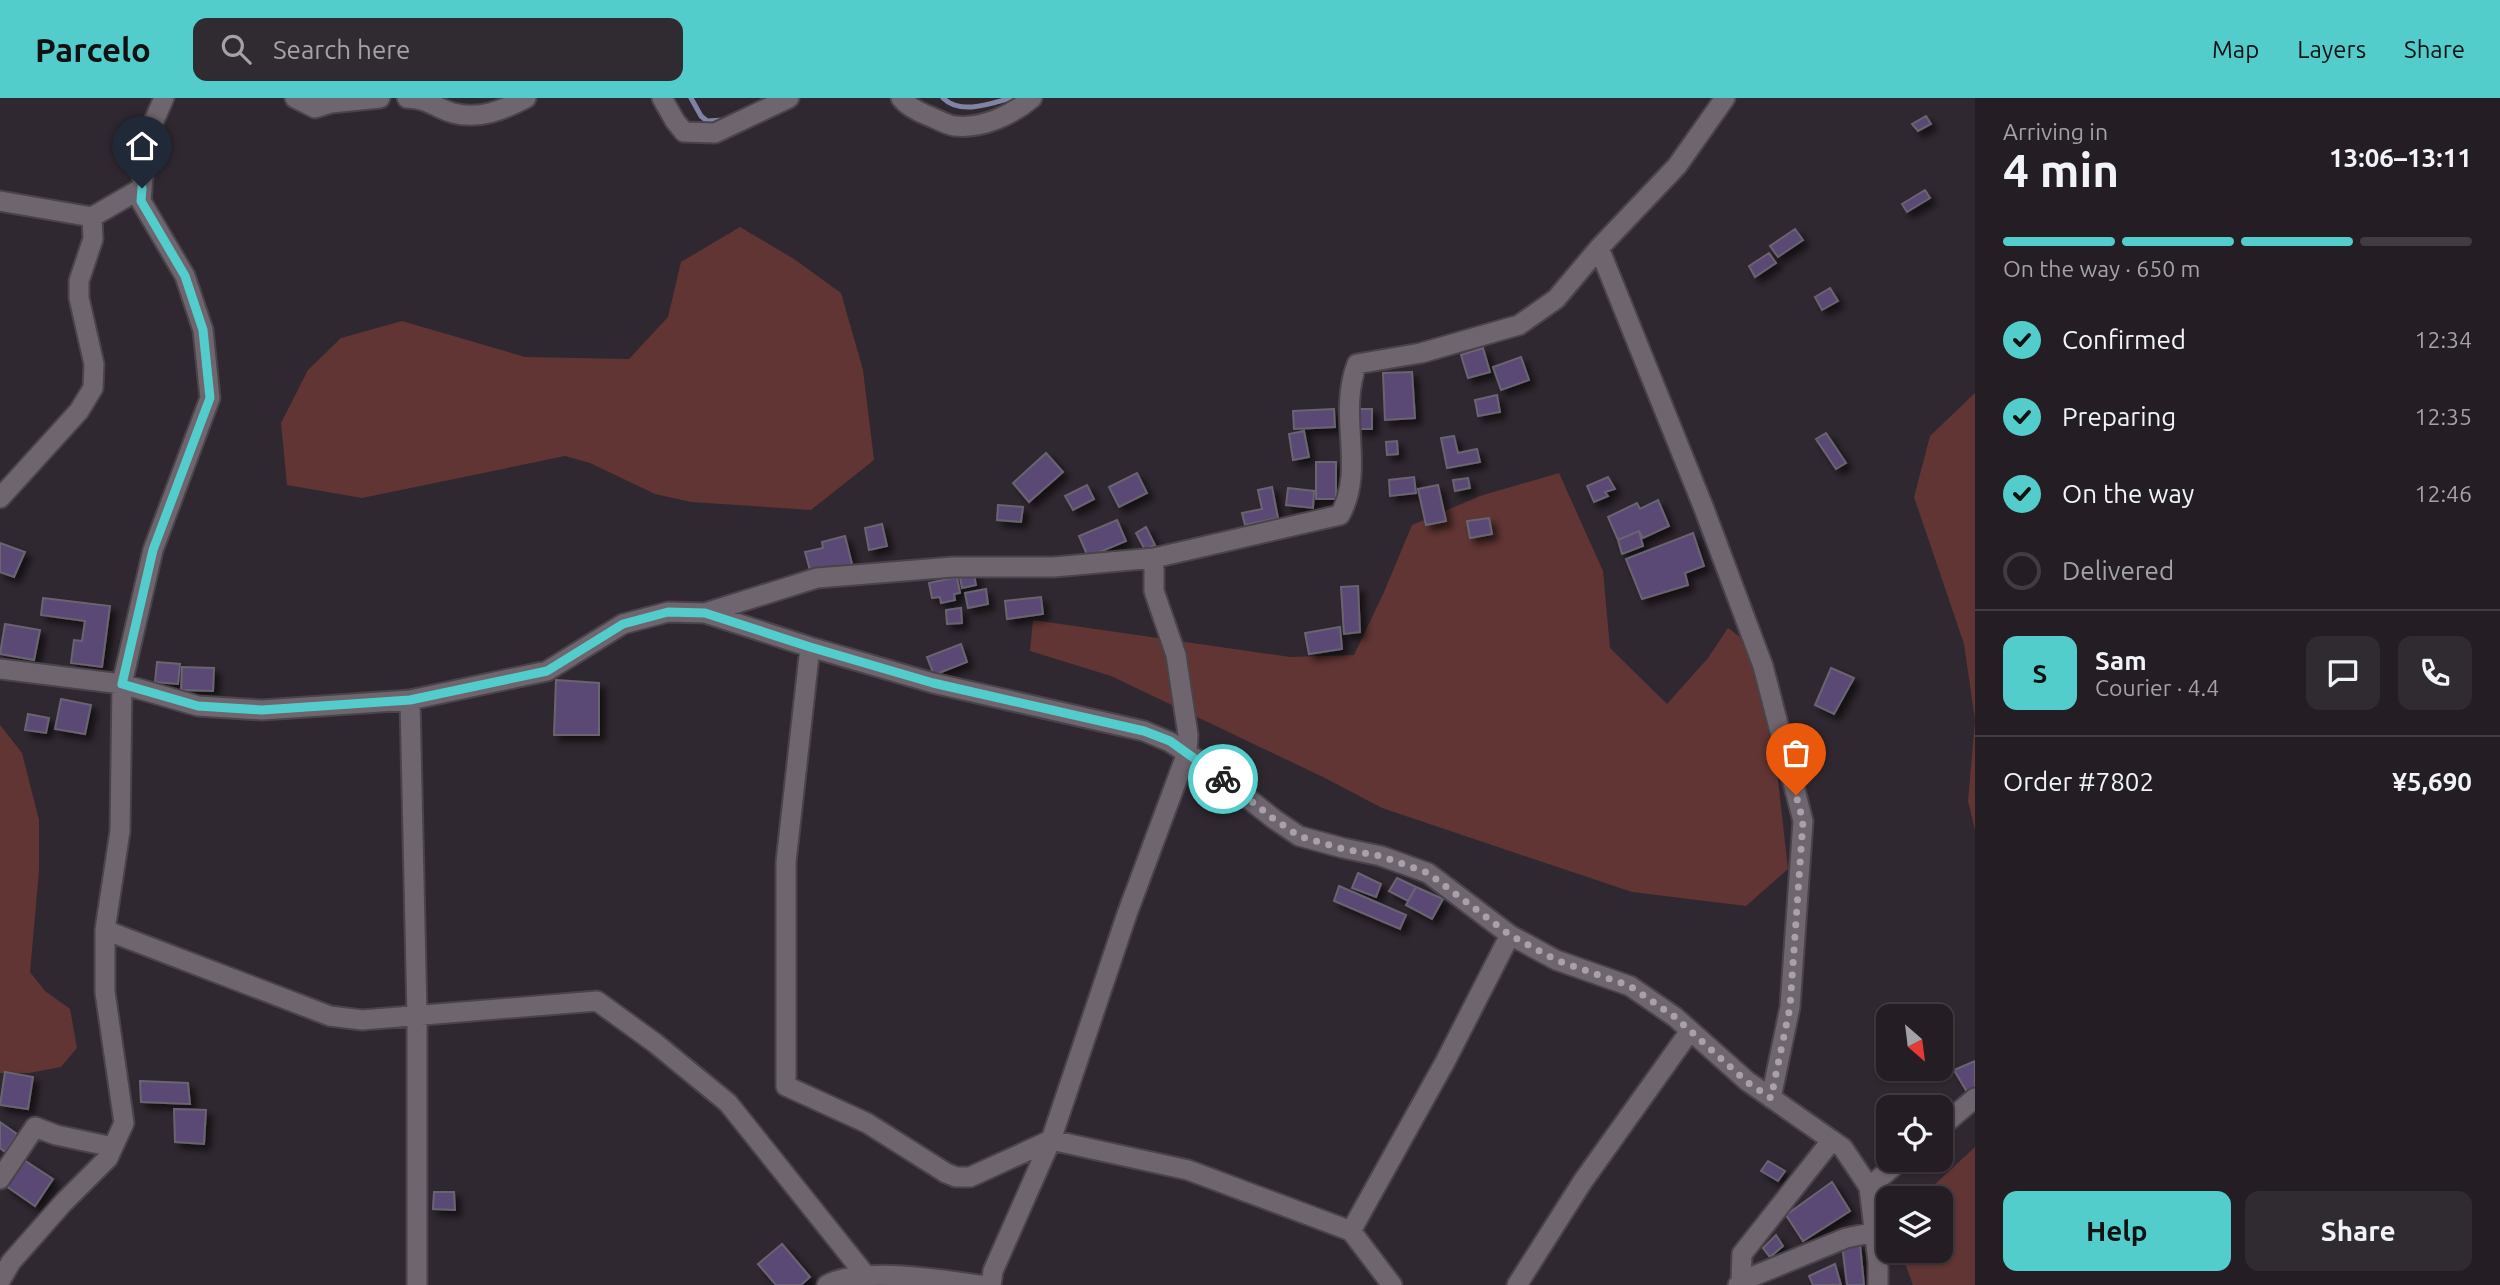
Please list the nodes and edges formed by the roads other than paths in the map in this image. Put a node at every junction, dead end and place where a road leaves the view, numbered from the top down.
1 (164, 98) edge
2 (295, 98) edge
3 (380, 98) edge
4 (407, 98) edge
5 (526, 98) edge
6 (662, 98) edge
7 (789, 98) edge
8 (901, 98) edge
9 (1032, 98) edge
10 (1725, 98) edge
11 (142, 188) junction
12 (0, 201) edge
13 (92, 217) junction
14 (1599, 248) junction
15 (0, 498) edge
16 (1154, 558) junction
17 (705, 613) junction
18 (810, 647) junction
19 (0, 669) edge
20 (122, 684) junction
21 (410, 700) junction
22 (1187, 753) junction
23 (105, 930) junction
24 (1510, 935) junction
25 (417, 1016) junction
26 (1690, 1031) junction
27 (1771, 1098) junction
28 (1975, 1098) edge
29 (1953, 1117) edge
30 (1051, 1140) junction
31 (1832, 1140) junction
32 (113, 1147) junction
33 (1887, 1172) edge
34 (0, 1179) edge
35 (1869, 1187) junction
36 (1351, 1231) junction
37 (1875, 1231) junction
38 (867, 1277) junction
39 (0, 1281) edge
40 (1739, 1284) edge
41 (417, 1285) edge
42 (827, 1285) edge
43 (980, 1285) edge
44 (991, 1285) edge
45 (1392, 1285) edge
46 (1517, 1285) edge
47 (1878, 1285) edge

1 - 11 street
2 - 3 street
4 - 5 street
6 - 7 street
8 - 9 street
10 - 14 street
11 - 13 street
11 - 20 street
12 - 13 street
13 - 15 street
14 - 16 street
14 - 27 street
16 - 17 street
16 - 22 street
17 - 18 street
17 - 21 street
18 - 22 street
18 - 30 street
19 - 20 street
20 - 21 street
20 - 23 street
21 - 25 street
22 - 24 street
22 - 30 street
23 - 25 street
23 - 32 street
24 - 26 street
24 - 36 street
25 - 38 street
25 - 41 street
26 - 27 street
26 - 46 street
27 - 31 street
28 - 29 street
30 - 36 street
30 - 44 street
31 - 35 street
31 - 40 street
32 - 34 street
32 - 39 street
33 - 35 street
35 - 37 street
36 - 45 street
37 - 40 street
37 - 47 street
38 - 42 street
38 - 43 street

